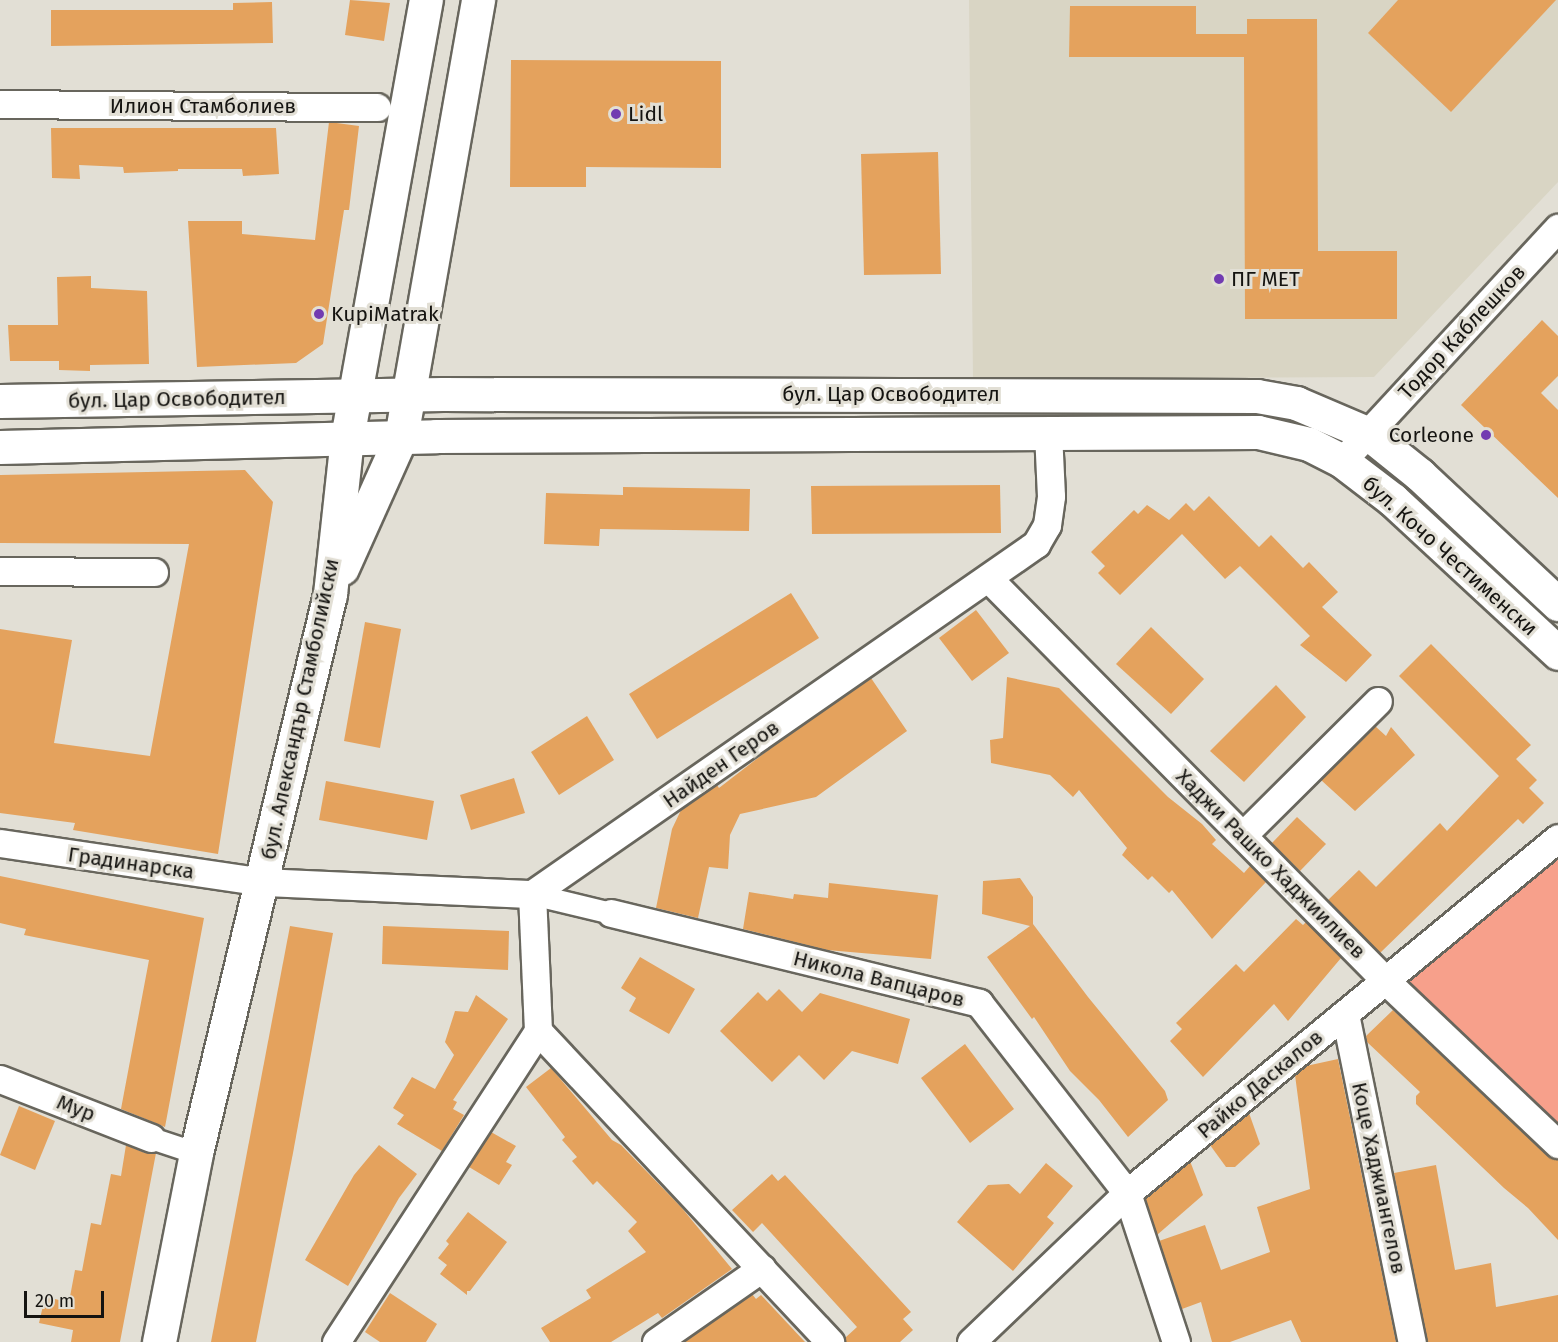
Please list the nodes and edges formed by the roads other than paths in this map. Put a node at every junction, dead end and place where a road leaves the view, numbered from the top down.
1 (426, 0) edge
2 (478, 0) edge
3 (0, 104) edge
4 (392, 106) junction
5 (1558, 228) edge
6 (407, 395) junction
7 (354, 396) junction
8 (0, 401) edge
9 (1048, 433) junction
10 (1369, 434) junction
11 (401, 437) junction
12 (347, 438) junction
13 (0, 447) edge
14 (1342, 462) junction
15 (0, 571) edge
16 (154, 572) dead end
17 (988, 578) junction
18 (330, 594) junction
19 (1558, 604) edge
20 (1558, 653) edge
21 (1378, 701) dead end
22 (1243, 835) junction
23 (1558, 838) edge
24 (0, 843) edge
25 (263, 882) junction
26 (532, 894) junction
27 (611, 913) joint
28 (1386, 981) junction
29 (1345, 1014) junction
30 (538, 1031) junction
31 (0, 1079) edge
32 (151, 1138) joint
33 (1558, 1144) edge
34 (196, 1153) junction
35 (1127, 1193) junction
36 (762, 1268) junction
37 (159, 1342) edge
38 (336, 1342) edge
39 (656, 1342) edge
40 (830, 1342) edge
41 (972, 1342) edge
42 (1176, 1342) edge
43 (1412, 1342) edge

1 - 4 street, бул. Александър Стамболийски
2 - 6 street
3 - 4 street, Илион Стамболиев
4 - 7 street, бул. Александър Стамболийски
5 - 10 street, Тодор Каблешков
6 - 7 street, бул. Цар Освободител
6 - 10 street, бул. Цар Освободител
6 - 11 street
7 - 8 street, бул. Цар Освободител
7 - 12 street, бул. Александър Стамболийски
9 - 11 street, бул. Цар Освободител
9 - 14 street, бул. Цар Освободител
9 - 17 street, Найден Геров
10 - 14 street, Тодор Каблешков
10 - 19 street, бул. Кочо Честименски
11 - 12 street, бул. Цар Освободител
11 - 18 street
12 - 13 street, бул. Цар Освободител
12 - 18 street, бул. Александър Стамболийски
14 - 20 street, бул. Кочо Честименски
15 - 16 street
17 - 22 street, Хаджи Рашко Хаджиилиев
17 - 26 street, Найден Геров
18 - 25 street, бул. Александър Стамболийски
21 - 22 street
22 - 28 street, Хаджи Рашко Хаджиилиев
23 - 28 street, Райко Даскалов
24 - 25 street, Градинарска
25 - 26 street
25 - 34 street, бул. Александър Стамболийски
26 - 27 street, Никола Вапцаров
26 - 30 street
27 - 35 street, Никола Вапцаров
28 - 29 street, Райко Даскалов
28 - 33 street, Хаджи Рашко Хаджиилиев
29 - 35 street, Райко Даскалов
29 - 43 street, Коце Хаджиангелов
30 - 36 street
30 - 38 street
31 - 32 street, Мур
32 - 34 street
34 - 37 street, бул. Александър Стамболийски
35 - 41 street, Райко Даскалов
35 - 42 street, Никола Вапцаров
36 - 39 street
36 - 40 street

